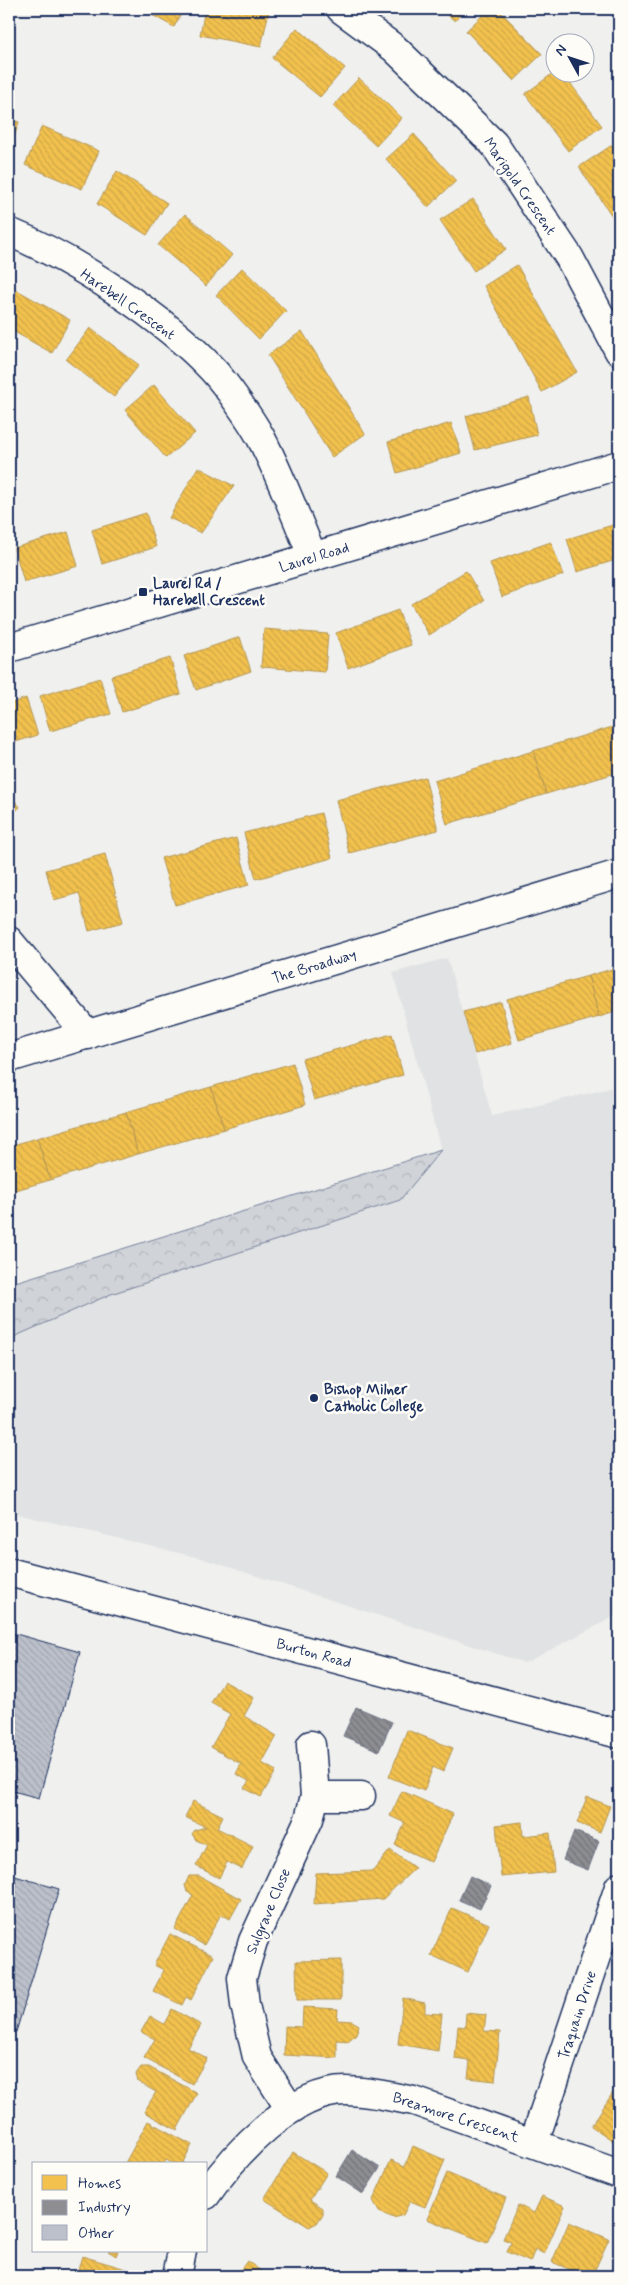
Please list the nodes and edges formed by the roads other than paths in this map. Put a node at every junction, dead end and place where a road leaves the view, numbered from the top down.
1 (341, 9) edge
2 (9, 232) edge
3 (619, 351) edge
4 (619, 465) edge
5 (312, 557) junction
6 (9, 648) edge
7 (619, 874) edge
8 (9, 942) edge
9 (88, 1035) junction
10 (9, 1058) edge
11 (9, 1572) edge
12 (619, 1734) edge
13 (311, 1744) dead end
14 (315, 1796) junction
15 (361, 1796) dead end
16 (619, 1887) edge
17 (290, 2109) junction
18 (534, 2142) junction
19 (619, 2174) edge
20 (208, 2193) edge
21 (182, 2252) edge
22 (177, 2276) edge

1 - 3 street, Marigold Crescent
2 - 5 street, Harebell Crescent
4 - 5 street, Laurel Road
5 - 6 street, Laurel Road
7 - 9 street, The Broadway
8 - 9 street
9 - 10 street, The Broadway
11 - 12 street, Burton Road
13 - 14 street, Sulgrave Close
14 - 15 street
14 - 17 street, Sulgrave Close
16 - 18 street, Traquain Drive
17 - 18 street, Breamore Crescent
17 - 20 street, Breamore Crescent
18 - 19 street, Breamore Crescent
21 - 22 street

